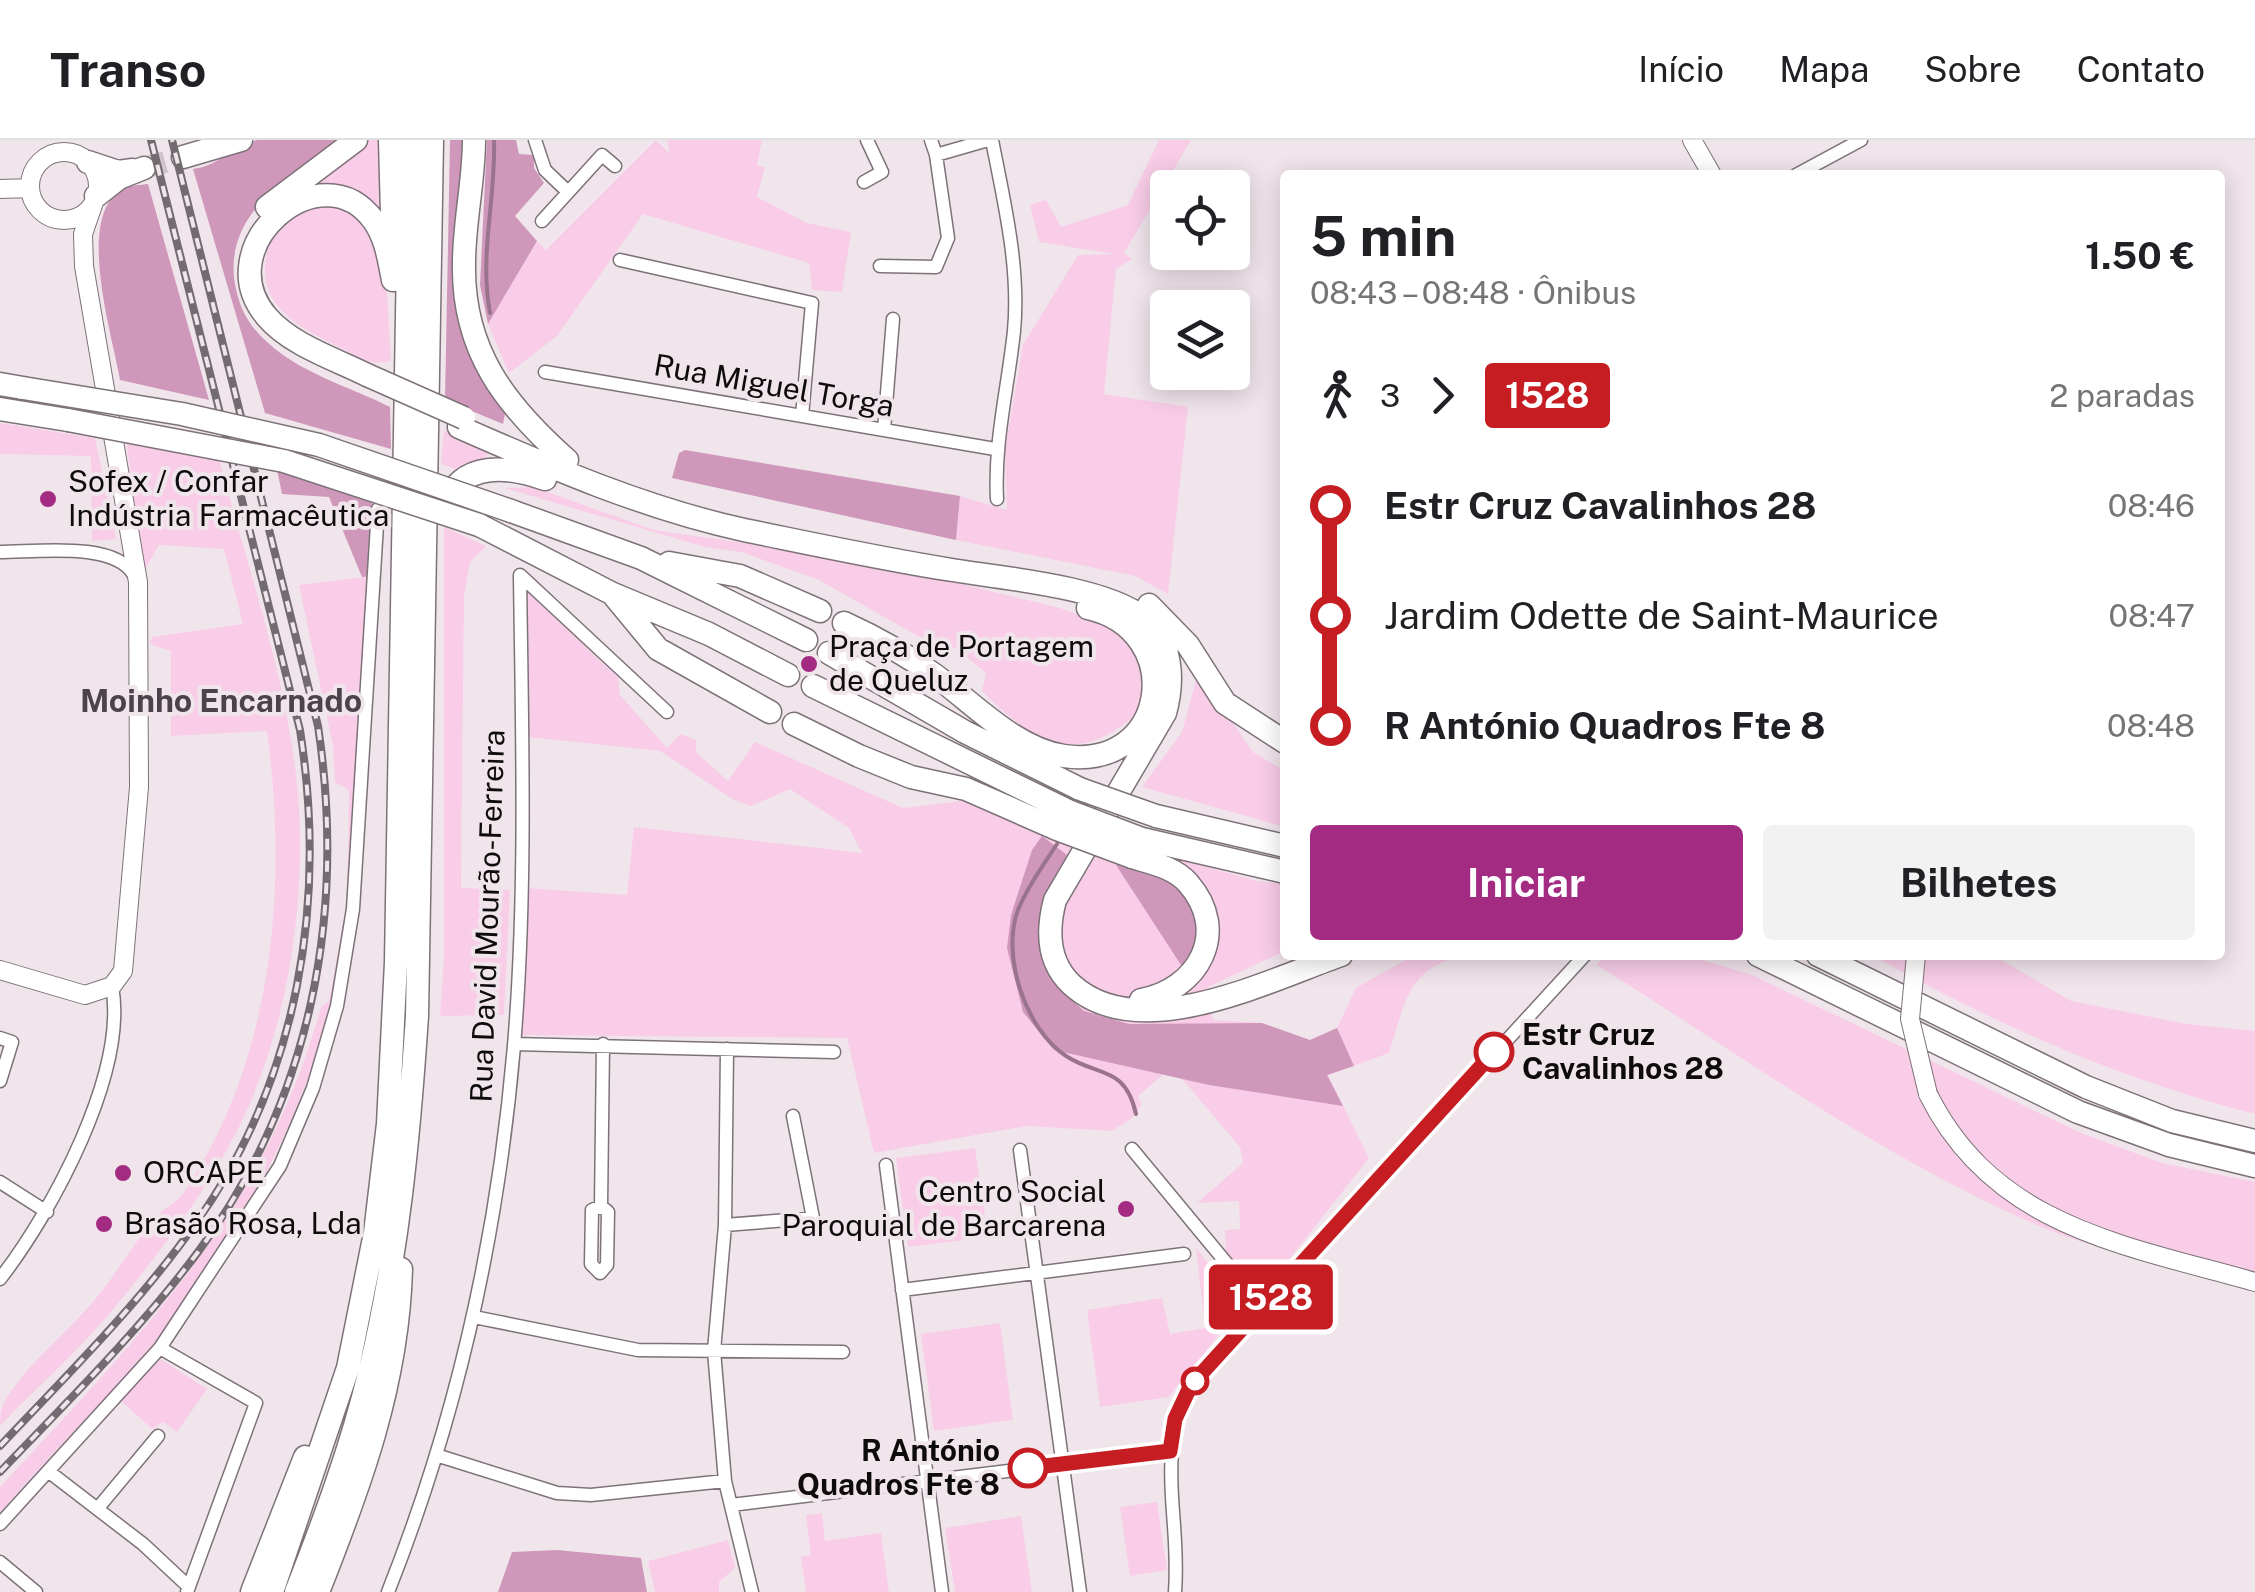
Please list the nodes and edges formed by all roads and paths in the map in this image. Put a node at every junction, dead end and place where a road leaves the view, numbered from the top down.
1 (52, 140) edge
2 (241, 140) edge
3 (356, 140) edge
4 (390, 140) edge
5 (410, 140) edge
6 (432, 140) edge
7 (474, 140) edge
8 (866, 140) edge
9 (930, 140) edge
10 (990, 140) edge
11 (1692, 140) edge
12 (1861, 140) edge
13 (538, 144) edge
14 (74, 152) edge
15 (936, 155) junction
16 (184, 157) tunnel mouth
17 (43, 159) junction
18 (615, 166) dead end
19 (1709, 170) edge
20 (1805, 170) edge
21 (864, 182) dead end
22 (30, 188) junction
23 (0, 190) edge
24 (568, 192) junction
25 (95, 199) junction
26 (55, 219) junction
27 (542, 222) dead end
28 (620, 260) dead end
29 (84, 266) junction
30 (880, 266) dead end
31 (393, 280) junction
32 (894, 319) dead end
33 (406, 357) junction
34 (545, 372) dead end
35 (365, 380) junction
36 (11, 386) edge
37 (8, 410) edge
38 (802, 416) junction
39 (461, 422) junction
40 (884, 430) junction
41 (994, 449) junction
42 (568, 460) junction
43 (996, 499) dead end
44 (378, 509) dead end
45 (506, 522) junction
46 (741, 529) junction
47 (0, 552) edge
48 (641, 558) junction
49 (950, 570) junction
50 (138, 582) junction
51 (423, 585) junction
52 (613, 594) junction
53 (820, 611) dead end
54 (844, 622) dead end
55 (1170, 625) junction
56 (806, 640) dead end
57 (829, 653) dead end
58 (788, 675) dead end
59 (812, 686) dead end
60 (668, 712) dead end
61 (770, 712) dead end
62 (794, 724) dead end
63 (1280, 739) edge
64 (1062, 820) junction
65 (1280, 845) edge
66 (1137, 848) junction
67 (1280, 871) edge
68 (1326, 960) edge
69 (1580, 960) edge
70 (1768, 960) edge
71 (1828, 960) edge
72 (1916, 960) edge
73 (0, 970) edge
74 (112, 986) junction
75 (0, 1038) edge
76 (514, 1044) junction
77 (603, 1044) junction
78 (727, 1049) junction
79 (834, 1052) dead end
80 (0, 1080) edge
81 (793, 1116) dead end
82 (2255, 1141) edge
83 (1132, 1149) dead end
84 (1020, 1150) dead end
85 (886, 1164) dead end
86 (2255, 1166) edge
87 (403, 1180) junction
88 (0, 1182) edge
89 (601, 1206) dead end
90 (47, 1212) junction
91 (725, 1225) junction
92 (1184, 1254) dead end
93 (1037, 1276) junction
94 (0, 1279) edge
95 (2255, 1282) edge
96 (902, 1290) junction
97 (1262, 1306) junction
98 (474, 1317) junction
99 (160, 1348) junction
100 (714, 1351) junction
101 (842, 1352) dead end
102 (348, 1368) junction
103 (158, 1436) dead end
104 (1170, 1451) junction
105 (436, 1455) junction
106 (1063, 1464) junction
107 (48, 1471) junction
108 (725, 1481) junction
109 (927, 1481) junction
110 (731, 1505) junction
111 (98, 1508) junction
112 (0, 1524) edge
113 (0, 1562) edge
114 (188, 1589) edge
115 (36, 1592) edge
116 (252, 1592) edge
117 (272, 1592) edge
118 (296, 1592) edge
119 (318, 1592) edge
120 (388, 1592) edge
121 (752, 1592) edge
122 (942, 1592) edge
123 (1080, 1592) edge
124 (1175, 1592) edge

1 - 17 street
2 - 16 highway
3 - 35 highway
4 - 31 highway
5 - 33 highway
6 - 51 highway
7 - 42 highway
8 - 21 street
9 - 15 street
10 - 15 street
10 - 41 street
11 - 19 street
12 - 20 street
13 - 24 street
14 - 17 street
14 - 25 street
14 - 25 highway
15 - 30 street
17 - 22 street
18 - 24 street
22 - 23 street
22 - 26 street
24 - 27 street
25 - 26 street
25 - 29 street
26 - 29 street
28 - 38 street
29 - 50 street
31 - 33 highway
31 - 35 highway
32 - 40 street
33 - 102 highway
34 - 38 street, Rua Miguel Torga
35 - 39 highway, bridge
36 - 45 highway, bridge
37 - 45 highway, bridge
38 - 40 street, Rua Miguel Torga
39 - 42 highway
39 - 46 highway
40 - 41 street, Rua Miguel Torga
41 - 43 street
42 - 55 highway
44 - 99 street
45 - 48 highway
45 - 52 highway
46 - 49 highway
46 - 51 highway
47 - 50 street
48 - 53 highway
48 - 56 highway
49 - 54 highway
49 - 68 highway
50 - 74 street
51 - 87 highway
52 - 58 highway
52 - 61 highway
55 - 63 highway
55 - 66 highway
57 - 65 highway, bridge
59 - 64 highway
60 - 76 street, Rua David Mourão-Ferreira
62 - 64 highway
64 - 66 highway, bridge
66 - 67 highway
69 - 97 street
70 - 86 highway
71 - 82 highway
72 - 95 street, bridge
73 - 74 street
74 - 90 street
75 - 80 street
76 - 77 street
76 - 98 street, Rua David Mourão-Ferreira
77 - 78 street
77 - 89 street
78 - 79 street
78 - 91 street
81 - 91 street
83 - 97 street
84 - 93 street
85 - 96 street
87 - 118 highway
87 - 119 highway
88 - 90 street
90 - 94 street
91 - 100 street
92 - 93 street
93 - 96 street
93 - 106 street
96 - 109 street
97 - 104 street
98 - 100 street
98 - 105 street, Rua David Mourão-Ferreira
99 - 107 street
99 - 114 street
100 - 101 street
100 - 108 street
102 - 116 highway
102 - 117 highway
103 - 111 street
104 - 106 street
104 - 124 street
105 - 108 street
105 - 120 street, Rua David Mourão-Ferreira
106 - 109 street
106 - 123 street
107 - 111 street
107 - 112 street
108 - 110 street
109 - 110 street
109 - 122 street
110 - 121 street
111 - 114 street
113 - 115 street

